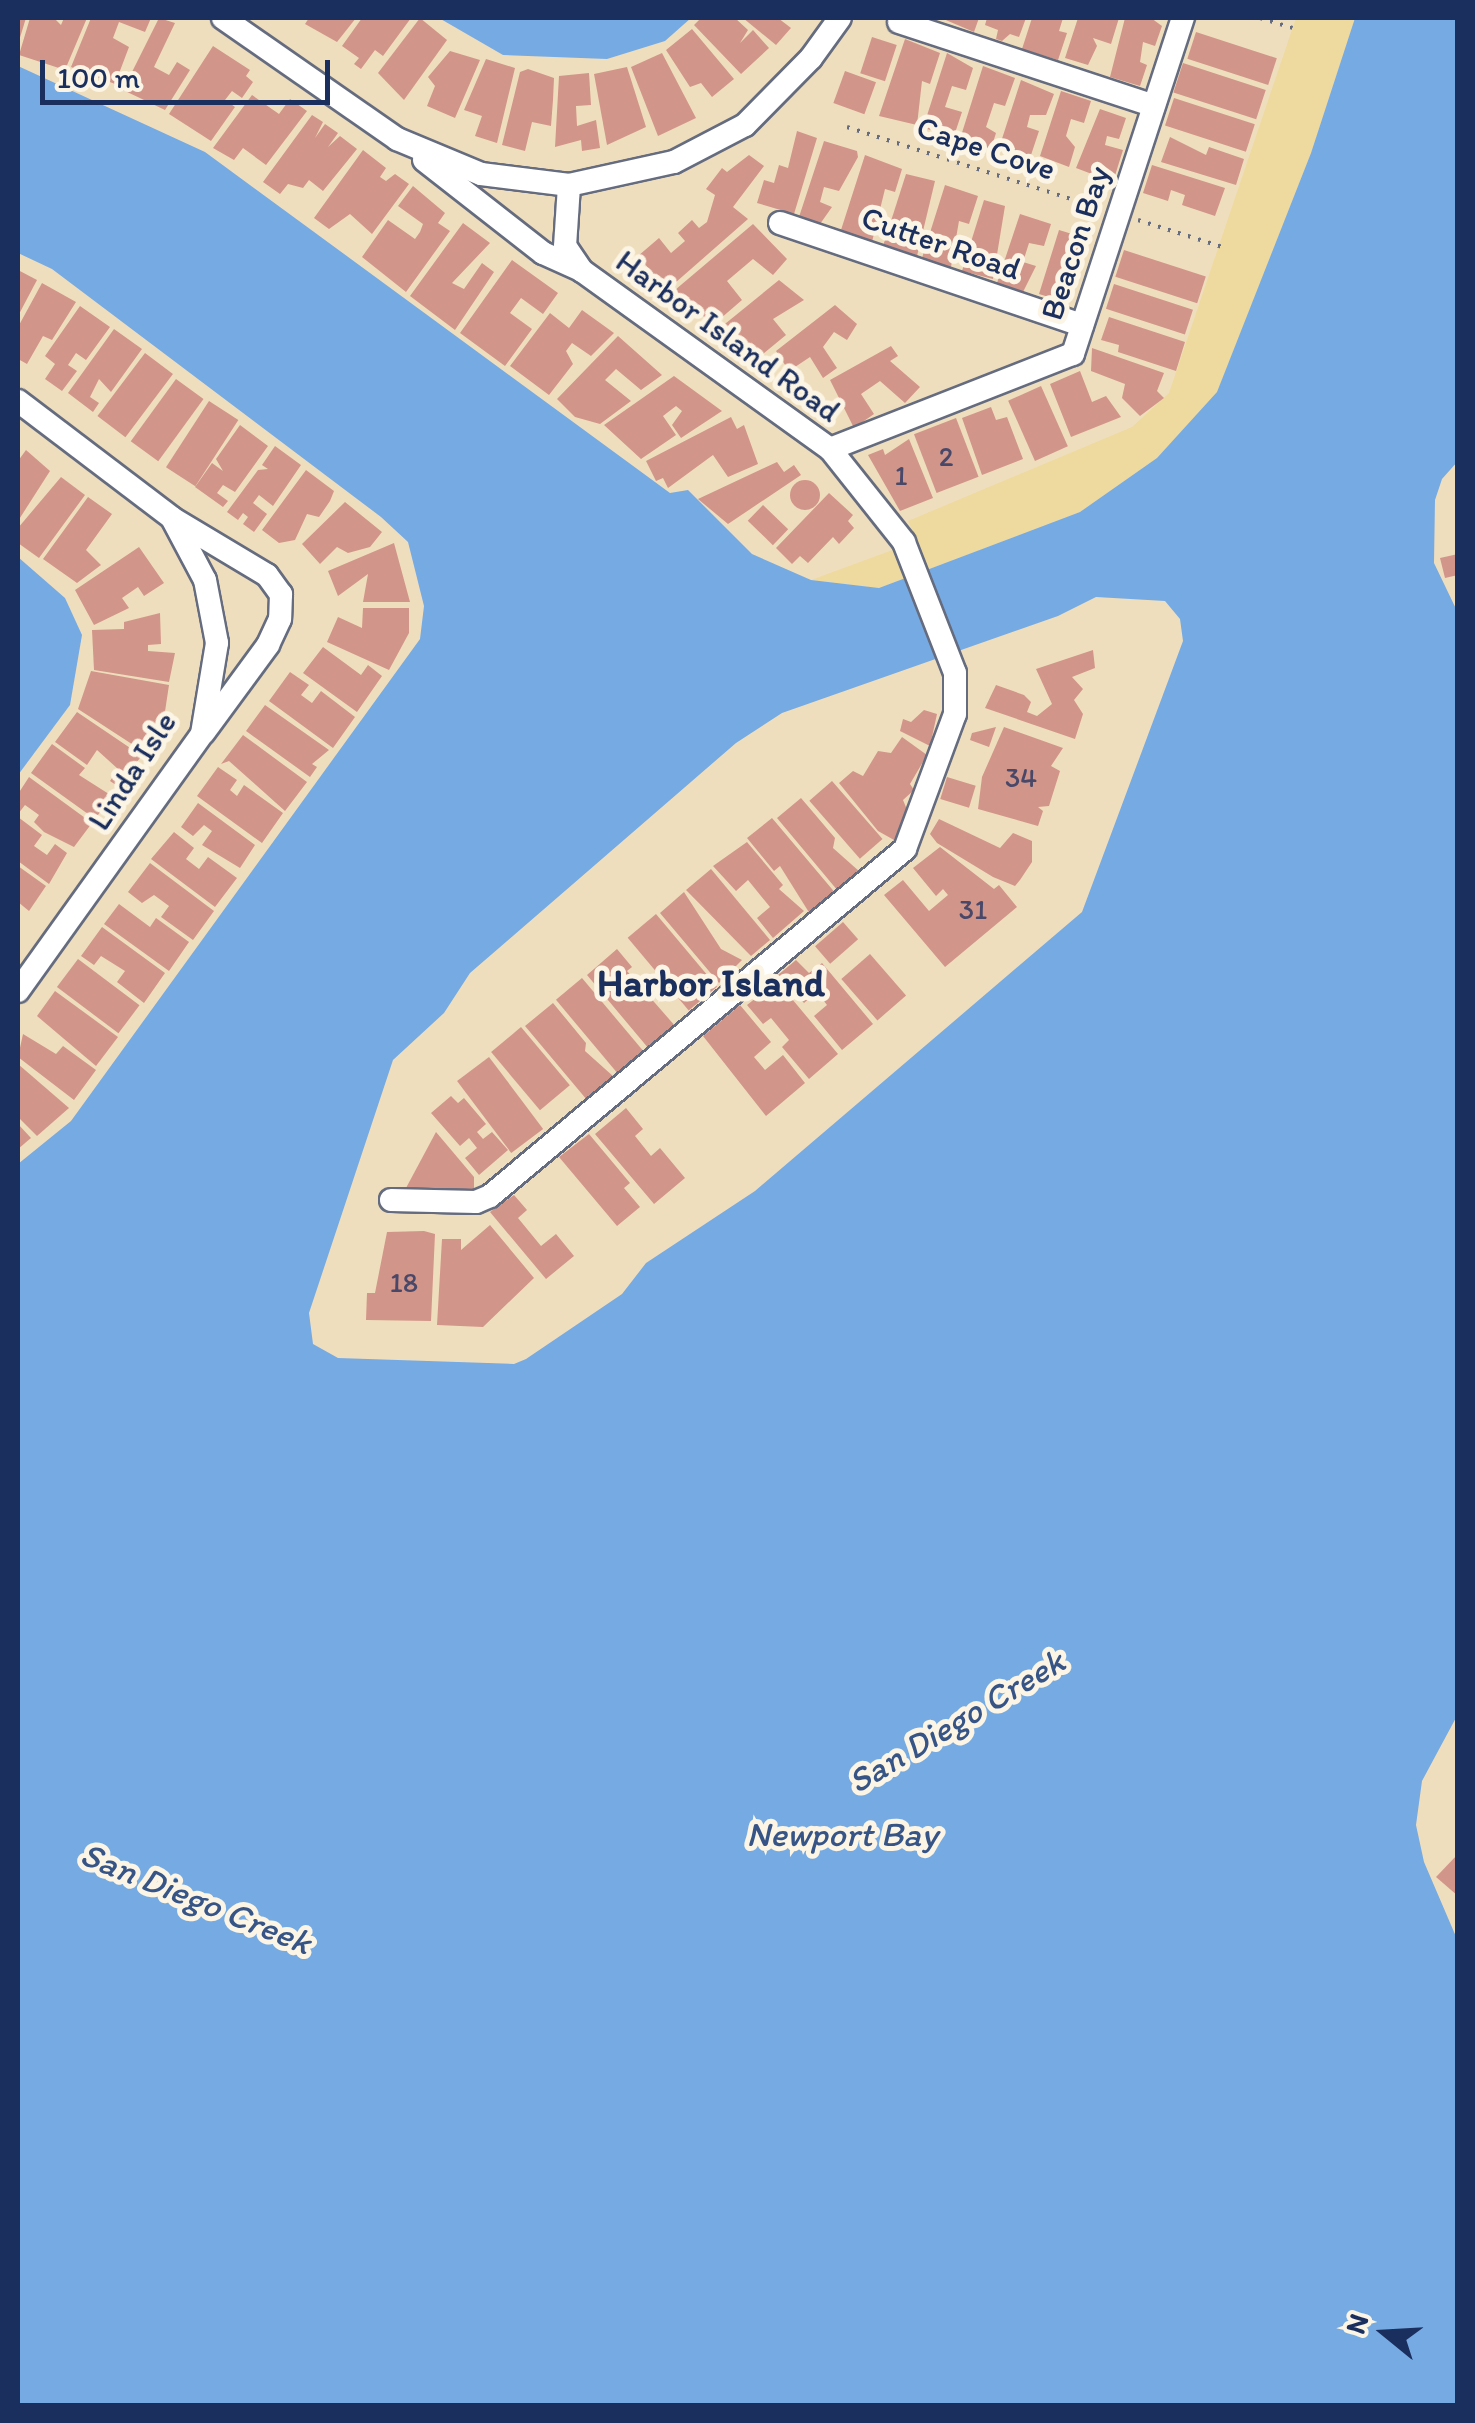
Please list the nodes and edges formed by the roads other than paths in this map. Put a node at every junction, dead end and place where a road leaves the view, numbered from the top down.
1 (223, 18) edge
2 (840, 18) edge
3 (1183, 18) edge
4 (898, 22) dead end
5 (1154, 106) junction
6 (398, 139) junction
7 (568, 185) junction
8 (780, 224) dead end
9 (582, 271) junction
10 (1082, 325) junction
11 (18, 401) edge
12 (830, 449) junction
13 (172, 518) junction
14 (202, 734) junction
15 (18, 992) edge
16 (390, 1200) dead end

1 - 6 street
2 - 7 street
3 - 5 street, Beacon Bay
4 - 5 street
5 - 10 street, Beacon Bay
6 - 7 street
6 - 9 street, Harbor Island Road
7 - 9 street, Harbor Island Road
8 - 10 street, Cutter Road
9 - 12 street, Harbor Island Road
10 - 12 street, Beacon Bay
11 - 13 street, Linda Isle
12 - 16 street, Harbor Island Road
13 - 14 street, Linda Isle
13 - 14 street
14 - 15 street, Linda Isle

